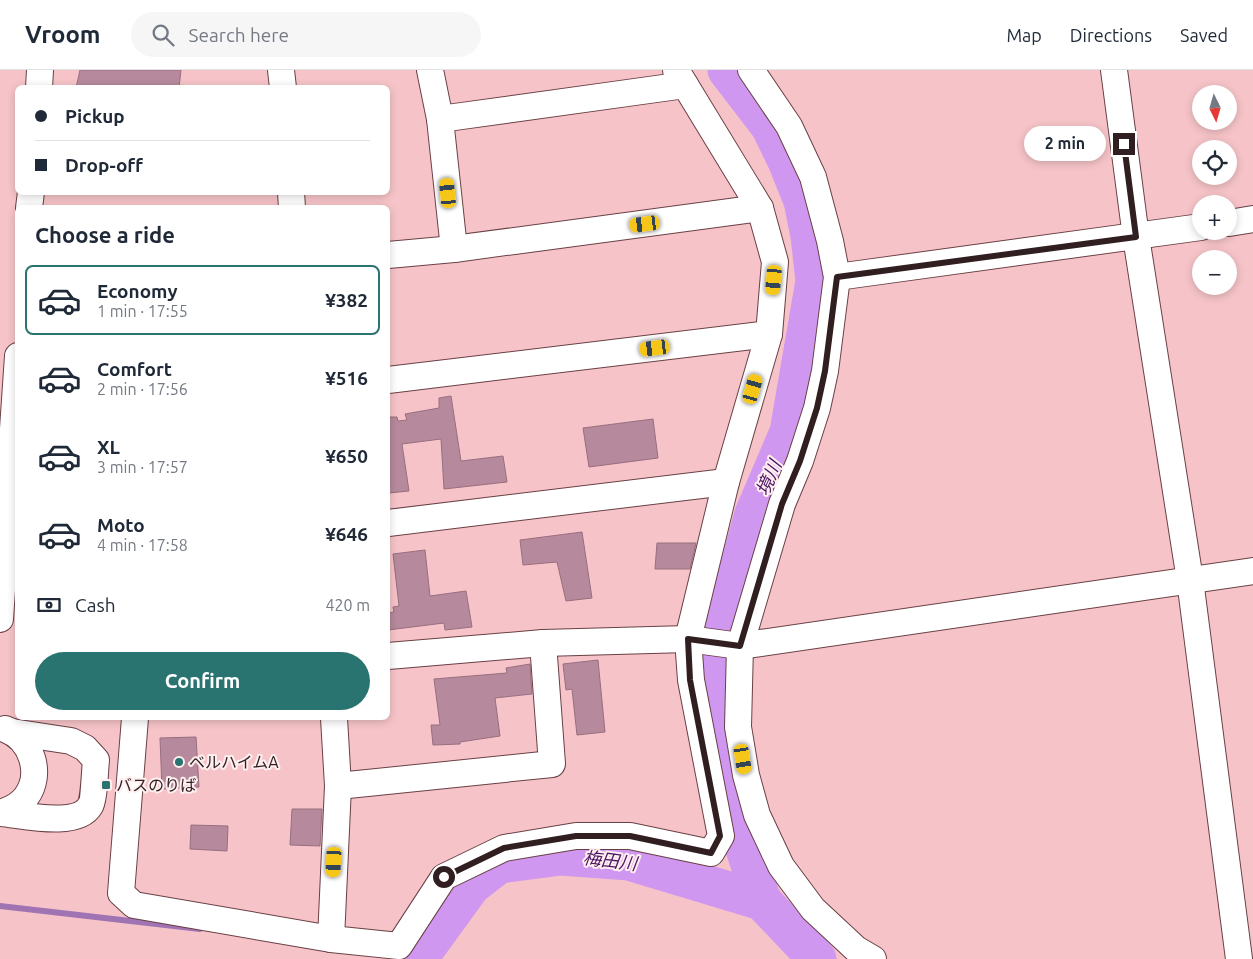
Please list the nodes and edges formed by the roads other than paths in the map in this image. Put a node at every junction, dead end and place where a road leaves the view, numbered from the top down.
1 (40, 70) edge
2 (281, 70) edge
3 (430, 70) edge
4 (752, 70) edge
5 (1114, 70) edge
6 (680, 78) edge
7 (39, 85) edge
8 (283, 85) edge
9 (440, 119) junction
10 (760, 208) junction
11 (1253, 219) edge
12 (1237, 222) edge
13 (1192, 228) edge
14 (1136, 237) junction
15 (454, 249) junction
16 (390, 255) edge
17 (837, 277) junction
18 (769, 334) junction
19 (390, 380) edge
20 (15, 383) edge
21 (10, 428) edge
22 (726, 482) junction
23 (390, 523) edge
24 (1253, 571) edge
25 (1190, 580) junction
26 (0, 619) edge
27 (688, 639) junction
28 (543, 643) junction
29 (740, 646) junction
30 (390, 656) edge
31 (135, 720) edge
32 (334, 720) edge
33 (5, 728) edge
34 (338, 786) junction
35 (0, 813) edge
36 (331, 939) junction
37 (873, 959) edge
38 (1239, 959) edge

1 - 7 street
2 - 8 street
3 - 9 street
4 - 17 street
5 - 14 street
6 - 9 street
6 - 10 street
9 - 15 street
10 - 15 street
10 - 18 street
11 - 12 street
13 - 14 street
14 - 17 street
14 - 25 street
15 - 16 street
17 - 29 street
18 - 19 street
18 - 22 street
20 - 21 street
21 - 26 street
22 - 23 street
22 - 27 street
24 - 25 street
25 - 29 street
25 - 38 street
27 - 28 street
27 - 29 street
27 - 36 street
28 - 30 street
28 - 34 street
29 - 37 street
31 - 36 street
32 - 34 street
33 - 35 street
33 - 35 street
34 - 36 street

